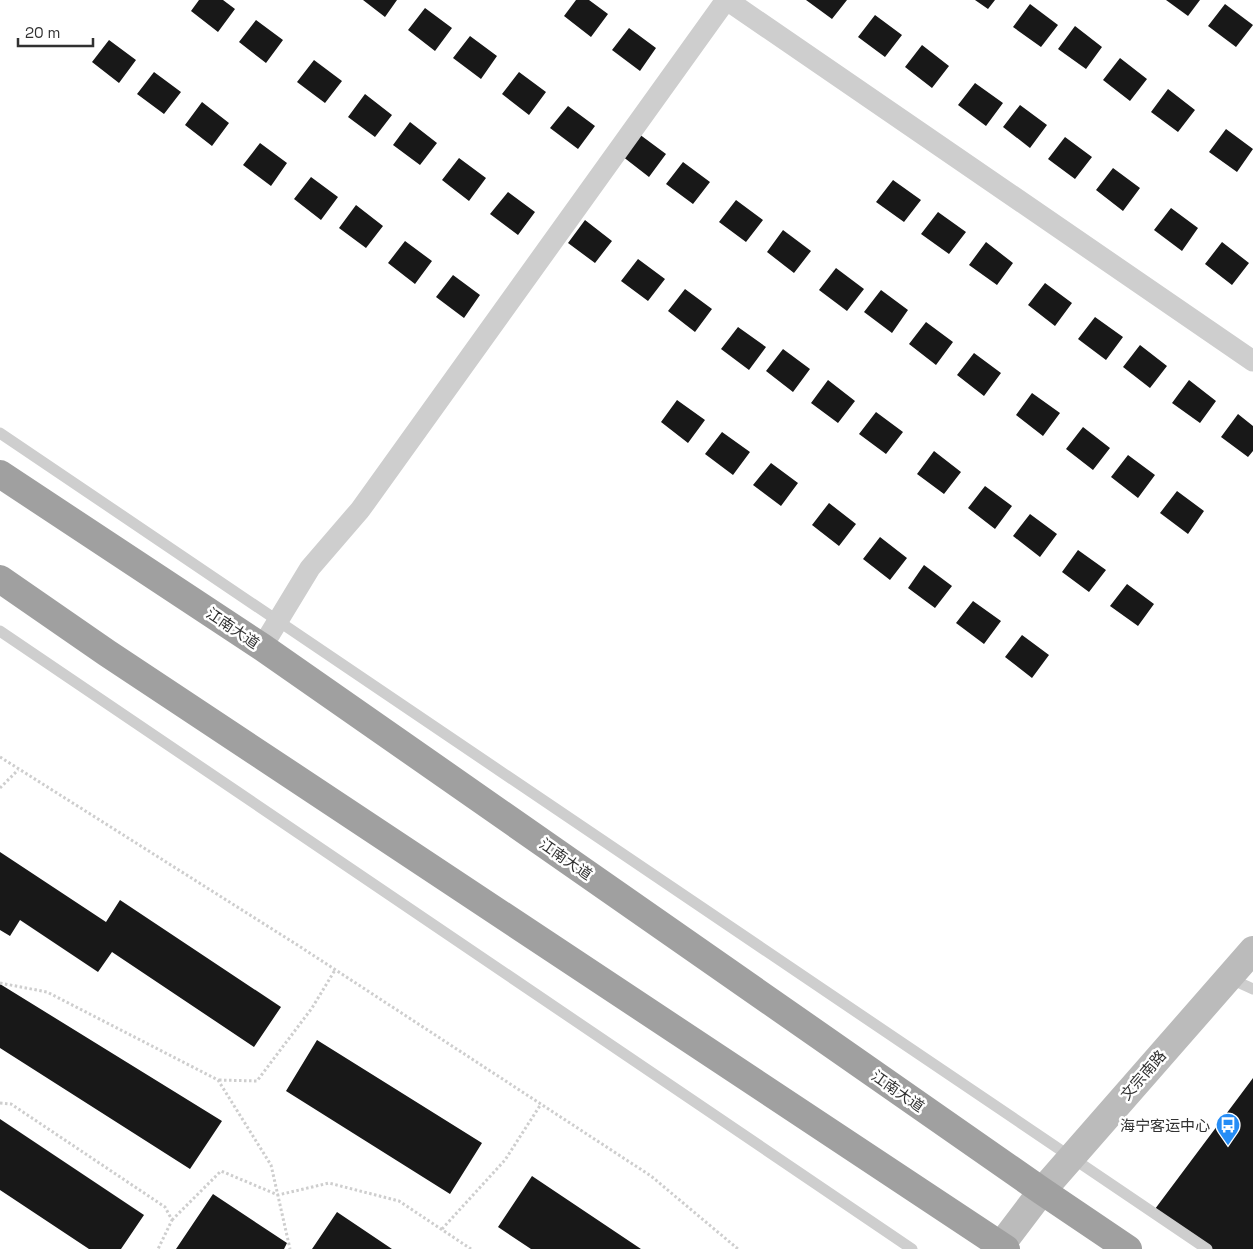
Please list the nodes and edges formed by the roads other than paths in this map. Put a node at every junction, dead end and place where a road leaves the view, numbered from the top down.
1 (727, 0) edge
2 (1253, 360) edge
3 (0, 433) edge
4 (0, 474) edge
5 (0, 579) edge
6 (279, 619) junction
7 (0, 631) edge
8 (262, 647) junction
9 (1253, 950) edge
10 (1229, 978) junction
11 (1253, 989) edge
12 (1071, 1158) junction
13 (1042, 1191) junction
14 (1002, 1248) edge
15 (912, 1249) edge
16 (1128, 1249) edge
17 (1207, 1249) edge

1 - 2 street
1 - 6 street
3 - 6 lane
4 - 8 highway, 江南大道
5 - 14 highway
6 - 8 street
6 - 12 lane
7 - 15 lane
8 - 13 highway, 江南大道
9 - 10 main road, 文宗南路
10 - 11 lane
10 - 12 main road, 文宗南路
12 - 13 main road, 文宗南路
12 - 17 lane
13 - 14 main road, 文宗南路
13 - 16 highway, 江南大道

